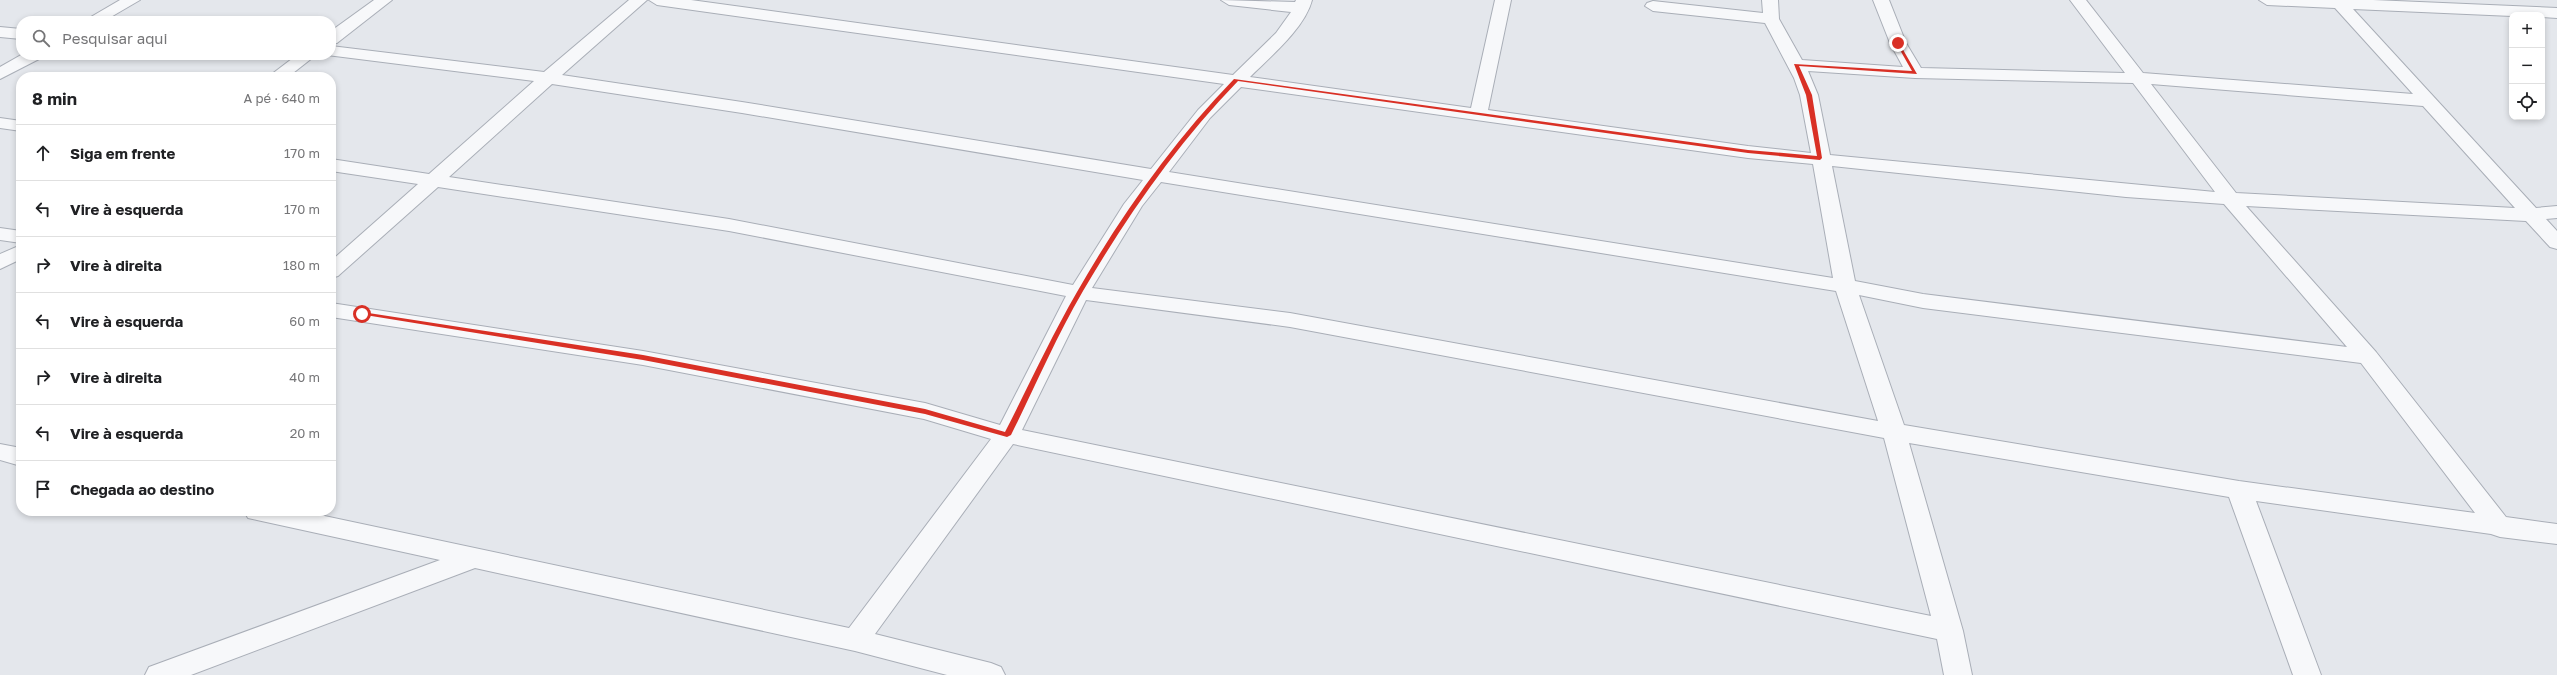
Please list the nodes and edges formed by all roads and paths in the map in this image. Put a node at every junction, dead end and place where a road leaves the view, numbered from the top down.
1 (132, 0) edge
2 (384, 0) edge
3 (639, 0) edge
4 (657, 0) edge
5 (1228, 0) edge
6 (1503, 0) edge
7 (1881, 0) edge
8 (2078, 0) edge
9 (2267, 0) edge
10 (1303, 4) edge
11 (2340, 4) junction
12 (1653, 6) dead end
13 (1771, 10) edge
14 (2557, 13) edge
15 (102, 16) edge
16 (0, 32) edge
17 (16, 34) edge
18 (336, 35) edge
19 (336, 52) edge
20 (24, 60) edge
21 (301, 60) edge
22 (1796, 65) junction
23 (284, 72) edge
24 (1915, 73) junction
25 (0, 74) edge
26 (2138, 78) junction
27 (547, 79) junction
28 (1236, 80) junction
29 (2427, 100) junction
30 (1478, 115) junction
31 (0, 123) edge
32 (16, 125) edge
33 (1820, 158) junction
34 (336, 166) edge
35 (1156, 175) junction
36 (436, 181) junction
37 (2230, 199) junction
38 (2557, 212) edge
39 (2530, 215) junction
40 (0, 234) edge
41 (16, 236) edge
42 (2557, 243) edge
43 (16, 254) edge
44 (0, 263) edge
45 (336, 268) edge
46 (1845, 286) junction
47 (1079, 292) junction
48 (336, 311) edge
49 (2368, 356) junction
50 (1894, 432) junction
51 (1007, 435) junction
52 (0, 452) edge
53 (16, 456) edge
54 (2239, 490) junction
55 (280, 516) edge
56 (2500, 528) junction
57 (2557, 534) edge
58 (474, 558) junction
59 (1949, 632) junction
60 (855, 640) junction
61 (159, 675) edge
62 (991, 675) edge
63 (1958, 675) edge
64 (2307, 675) edge

1 - 15 street
2 - 18 street
3 - 27 street
4 - 28 street
5 - 10 street
6 - 30 street
7 - 24 street
8 - 26 street
9 - 11 street
10 - 28 street
11 - 14 street
11 - 29 street
12 - 13 street
13 - 22 street
16 - 17 street
19 - 27 street
20 - 25 street
21 - 23 street
22 - 24 street
22 - 33 street
24 - 26 street
26 - 29 street
26 - 37 street
27 - 35 street
27 - 36 street
28 - 30 street
28 - 35 street
29 - 39 street
30 - 33 street
31 - 32 street
33 - 37 street
33 - 46 street
34 - 36 street
35 - 46 street
35 - 47 street
36 - 45 street
36 - 47 street
37 - 39 street
37 - 49 street
38 - 39 street
39 - 42 street
40 - 41 street
43 - 44 street
46 - 49 street
46 - 50 street
47 - 50 street
47 - 51 street
48 - 51 street
49 - 56 street
50 - 54 street
50 - 59 street
51 - 59 street
51 - 60 street
52 - 53 street
54 - 56 street
54 - 64 street
55 - 58 street
56 - 57 street
58 - 60 street
58 - 61 street
59 - 63 street
60 - 62 street

